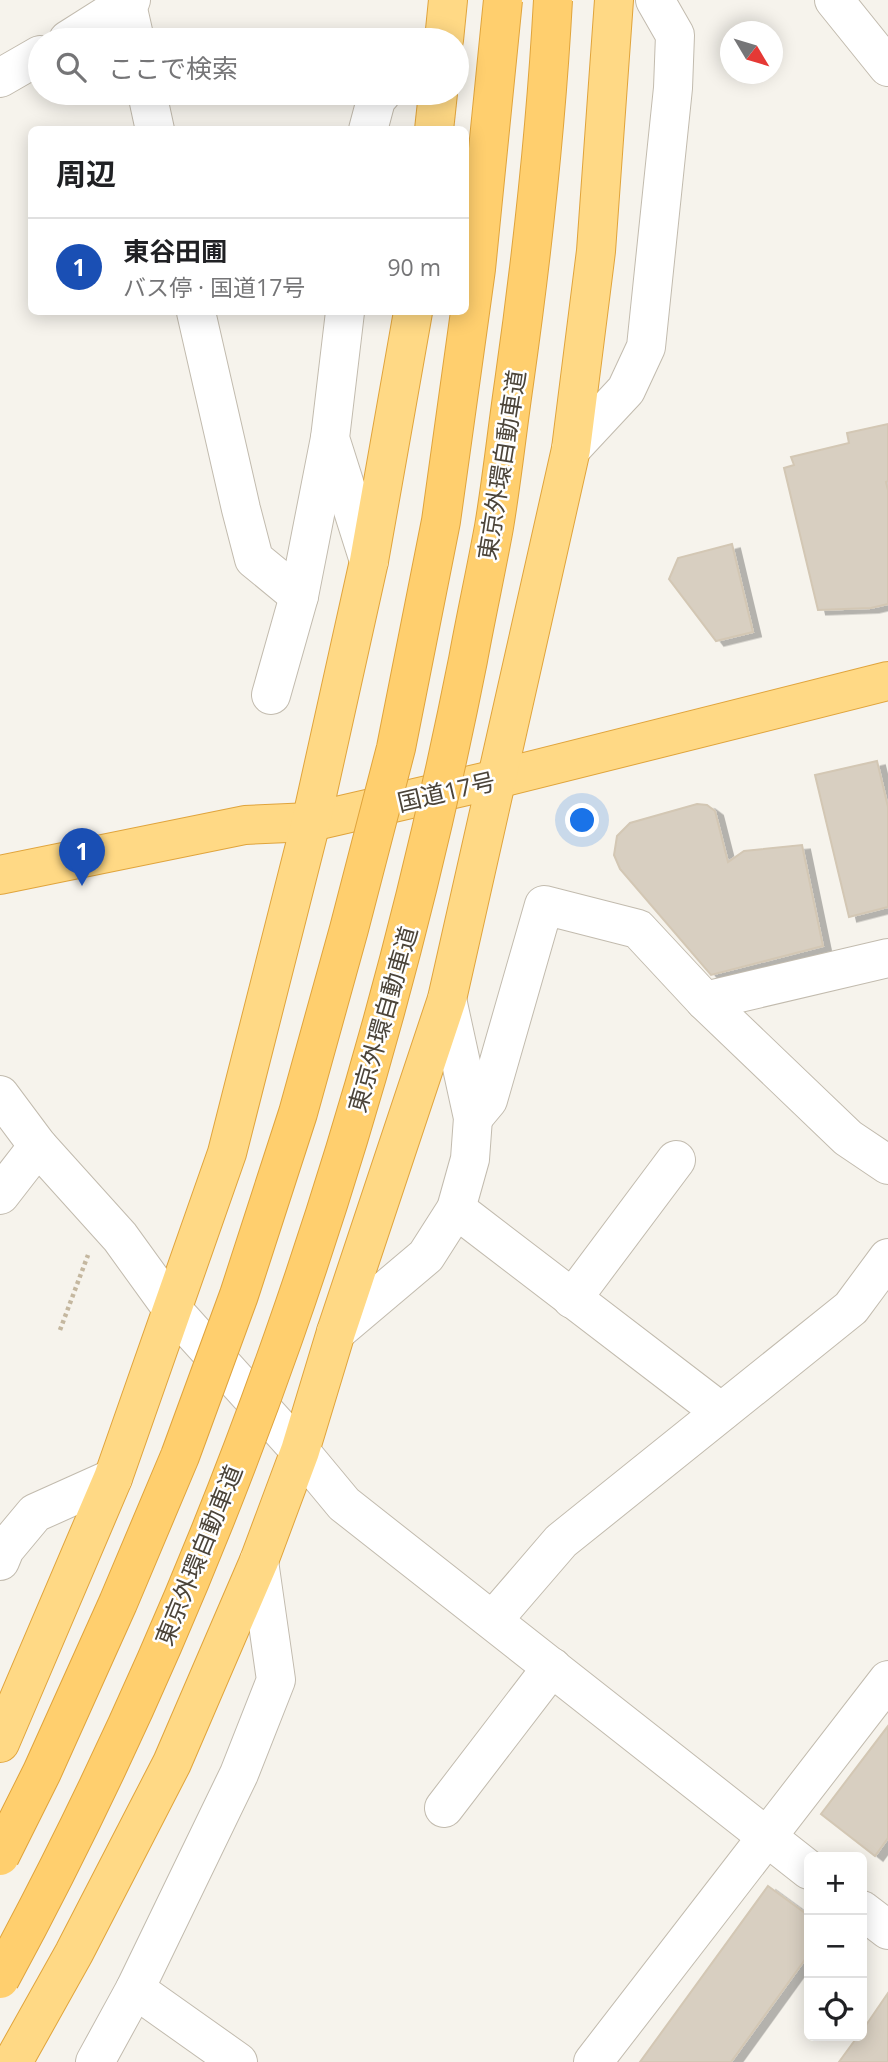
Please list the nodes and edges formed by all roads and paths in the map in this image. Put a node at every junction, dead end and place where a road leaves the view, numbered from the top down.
1 (503, 0) edge
2 (553, 0) edge
3 (614, 0) edge
4 (655, 0) edge
5 (834, 0) edge
6 (128, 1) edge
7 (679, 17) edge
8 (86, 28) edge
9 (133, 28) edge
10 (28, 62) edge
11 (888, 66) edge
12 (0, 78) edge
13 (150, 105) edge
14 (375, 105) edge
15 (437, 105) edge
16 (154, 126) edge
17 (369, 126) edge
18 (434, 126) edge
19 (197, 315) edge
20 (345, 315) edge
21 (412, 315) edge
22 (330, 438) junction
23 (571, 449) junction
24 (369, 561) junction
25 (299, 596) junction
26 (888, 681) edge
27 (271, 695) dead end
28 (496, 779) junction
29 (311, 822) junction
30 (0, 875) edge
31 (888, 958) edge
32 (447, 999) junction
33 (705, 1001) junction
34 (0, 1095) edge
35 (473, 1118) junction
36 (38, 1146) junction
37 (676, 1160) dead end
38 (888, 1165) edge
39 (0, 1195) edge
40 (456, 1209) junction
41 (91, 1245) dead end
42 (888, 1258) edge
43 (572, 1299) junction
44 (172, 1309) junction
45 (60, 1330) dead end
46 (336, 1332) junction
47 (721, 1412) junction
48 (300, 1451) junction
49 (113, 1478) junction
50 (0, 1561) edge
51 (259, 1561) junction
52 (493, 1620) junction
53 (551, 1667) junction
54 (888, 1680) edge
55 (0, 1743) edge
56 (444, 1808) dead end
57 (766, 1837) junction
58 (0, 1856) edge
59 (804, 1866) edge
60 (867, 1914) edge
61 (888, 1930) edge
62 (0, 1979) edge
63 (135, 1989) junction
64 (13, 2062) edge
65 (95, 2062) edge
66 (238, 2062) edge
67 (593, 2062) edge

1 - 58 highway, 東京外環自動車道, bridge
2 - 62 highway, 東京外環自動車道, bridge
3 - 23 highway
4 - 7 street
5 - 11 street
6 - 8 street
6 - 9 street
7 - 23 street
10 - 12 street
13 - 16 street
14 - 17 street
15 - 18 highway
19 - 25 street
20 - 22 street
21 - 24 highway
22 - 24 street
22 - 25 street
23 - 28 highway
24 - 29 highway
25 - 27 street
26 - 28 highway, 国道17号
28 - 29 highway, 国道17号
28 - 32 highway
29 - 30 highway, 国道17号
29 - 44 highway
31 - 33 street
32 - 35 street
32 - 46 highway
33 - 35 street
33 - 38 street
34 - 36 street
35 - 40 street
36 - 39 street
36 - 44 street
37 - 43 street
40 - 43 street
40 - 46 street
41 - 45 path
42 - 47 street
43 - 47 street
44 - 48 street
44 - 49 highway
46 - 48 highway
47 - 52 street
48 - 51 highway
48 - 52 street
49 - 50 street
49 - 55 highway
51 - 63 street
51 - 64 highway
52 - 53 street
53 - 56 street
53 - 57 street
54 - 57 street
57 - 59 street
57 - 67 street
60 - 61 street
63 - 65 street
63 - 66 street

